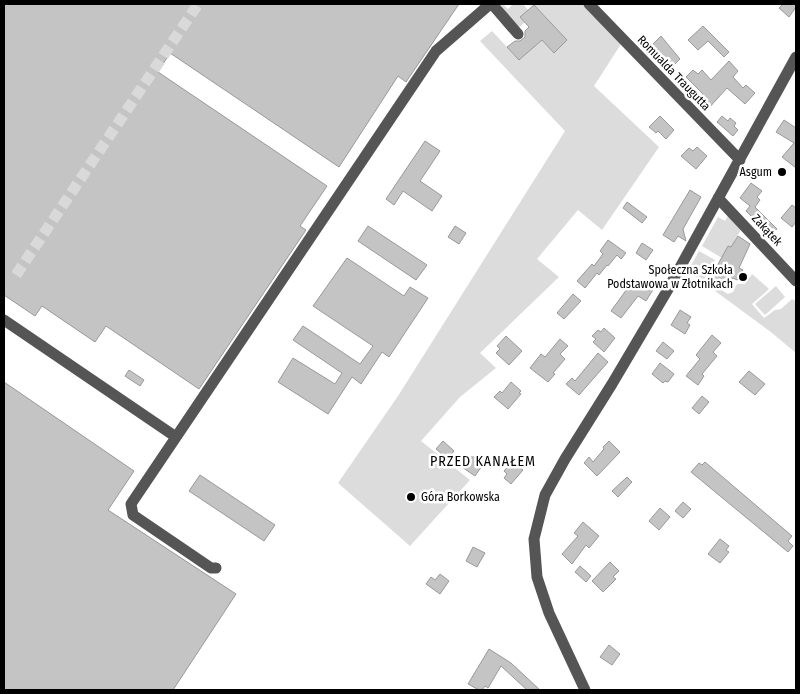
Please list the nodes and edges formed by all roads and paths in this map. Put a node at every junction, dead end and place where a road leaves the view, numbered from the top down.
1 (491, 4) edge
2 (590, 4) edge
3 (518, 34) dead end
4 (796, 56) edge
5 (740, 160) junction
6 (718, 198) junction
7 (796, 281) edge
8 (4, 320) edge
9 (176, 437) junction
10 (216, 568) dead end
11 (585, 690) edge

1 - 3 street
1 - 9 street
2 - 5 street, Romualda Traugutta
4 - 5 street
5 - 6 street
6 - 7 street, Zakątek
6 - 11 street
8 - 9 street
9 - 10 street

